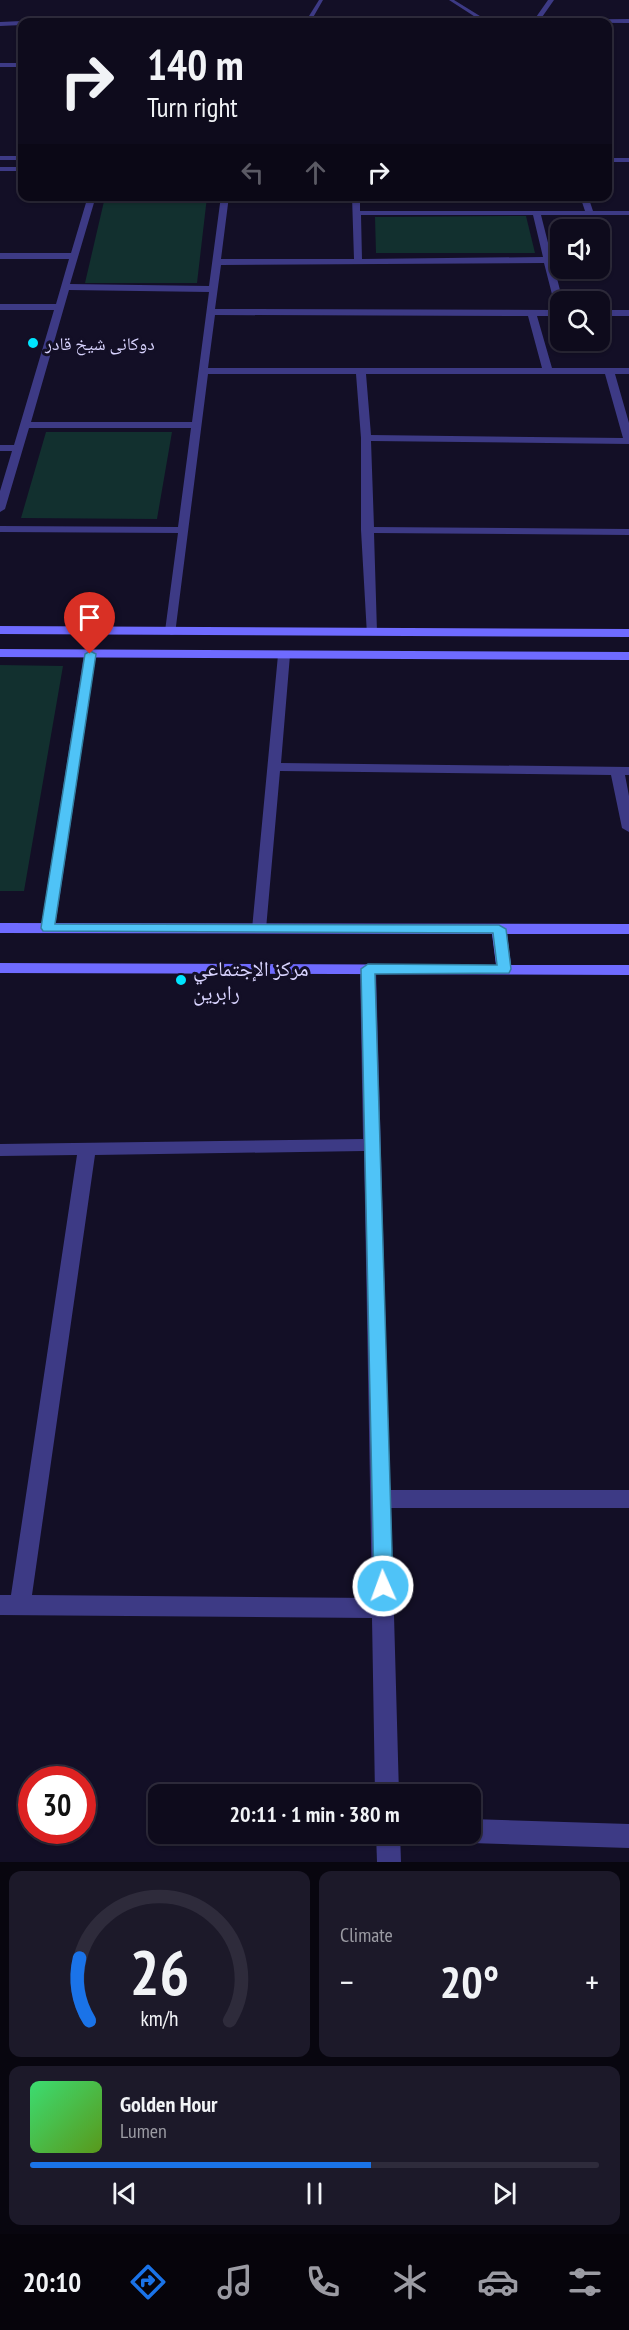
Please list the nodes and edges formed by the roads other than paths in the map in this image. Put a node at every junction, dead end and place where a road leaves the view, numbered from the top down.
1 (321, 0) edge
2 (451, 0) edge
3 (551, 0) edge
4 (311, 18) edge
5 (480, 18) edge
6 (538, 18) edge
7 (612, 21) edge
8 (629, 21) edge
9 (18, 23) edge
10 (0, 24) edge
11 (0, 65) edge
12 (18, 65) edge
13 (0, 158) edge
14 (18, 158) edge
15 (612, 160) edge
16 (629, 160) edge
17 (0, 169) edge
18 (18, 169) edge
19 (91, 201) edge
20 (224, 201) edge
21 (357, 201) edge
22 (586, 201) edge
23 (358, 213) junction
24 (536, 213) junction
25 (590, 213) junction
26 (629, 213) edge
27 (0, 256) edge
28 (75, 256) junction
29 (548, 260) junction
30 (358, 261) junction
31 (217, 262) junction
32 (66, 287) junction
33 (213, 289) junction
34 (556, 291) edge
35 (0, 307) edge
36 (60, 307) junction
37 (211, 312) junction
38 (532, 312) junction
39 (550, 313) edge
40 (610, 313) edge
41 (629, 313) edge
42 (203, 371) junction
43 (361, 371) junction
44 (548, 371) junction
45 (609, 371) junction
46 (629, 371) edge
47 (25, 425) junction
48 (197, 425) junction
49 (366, 438) junction
50 (629, 441) edge
51 (0, 448) edge
52 (18, 448) junction
53 (0, 509) edge
54 (0, 529) edge
55 (184, 530) junction
56 (367, 530) junction
57 (629, 532) edge
58 (0, 630) edge
59 (171, 631) junction
60 (371, 632) junction
61 (629, 633) edge
62 (0, 654) edge
63 (90, 654) junction
64 (284, 655) junction
65 (629, 656) edge
66 (274, 767) junction
67 (623, 771) edge
68 (629, 828) edge
69 (0, 928) edge
70 (48, 928) junction
71 (259, 929) junction
72 (499, 929) junction
73 (629, 929) edge
74 (0, 968) edge
75 (368, 969) junction
76 (504, 969) junction
77 (629, 970) edge
78 (372, 1145) junction
79 (87, 1148) junction
80 (0, 1150) edge
81 (380, 1499) junction
82 (629, 1499) edge
83 (10, 1606) edge
84 (384, 1608) junction
85 (387, 1784) edge
86 (481, 1831) edge
87 (629, 1836) edge
88 (388, 1844) edge
89 (388, 1862) edge

1 - 4 lane
2 - 5 lane
3 - 6 street
7 - 8 street
9 - 10 street
11 - 12 street
13 - 14 street
15 - 16 street
17 - 18 street
19 - 28 street
20 - 31 street
21 - 23 street
22 - 25 street
23 - 24 street
23 - 30 street
24 - 25 street
24 - 29 street
25 - 26 street
27 - 28 street
28 - 32 street
29 - 30 street
29 - 34 street
30 - 31 street
31 - 33 street
32 - 33 street
32 - 36 street
33 - 37 street
35 - 36 street
36 - 47 street
37 - 38 street
37 - 42 street
38 - 39 street
38 - 44 street
40 - 41 street
42 - 43 street
42 - 48 street
43 - 44 street
43 - 49 street
44 - 45 street
45 - 46 street
45 - 50 street
47 - 48 street
47 - 52 street
48 - 55 street
49 - 50 street
49 - 56 street
51 - 52 street
52 - 53 street
54 - 55 street
55 - 59 street
56 - 57 street
56 - 60 street
58 - 59 street
59 - 60 street
60 - 61 street
62 - 63 street
63 - 64 street
63 - 70 street
64 - 65 street
64 - 66 street
66 - 67 street
66 - 71 street
67 - 68 street
69 - 70 street
70 - 71 street
71 - 72 street
72 - 73 street
72 - 76 street
74 - 75 street
75 - 76 street
75 - 78 street
76 - 77 street
78 - 79 street
78 - 81 street
79 - 80 street
79 - 83 street
81 - 82 street
81 - 84 street
83 - 84 street
84 - 85 street
86 - 87 street
88 - 89 street

